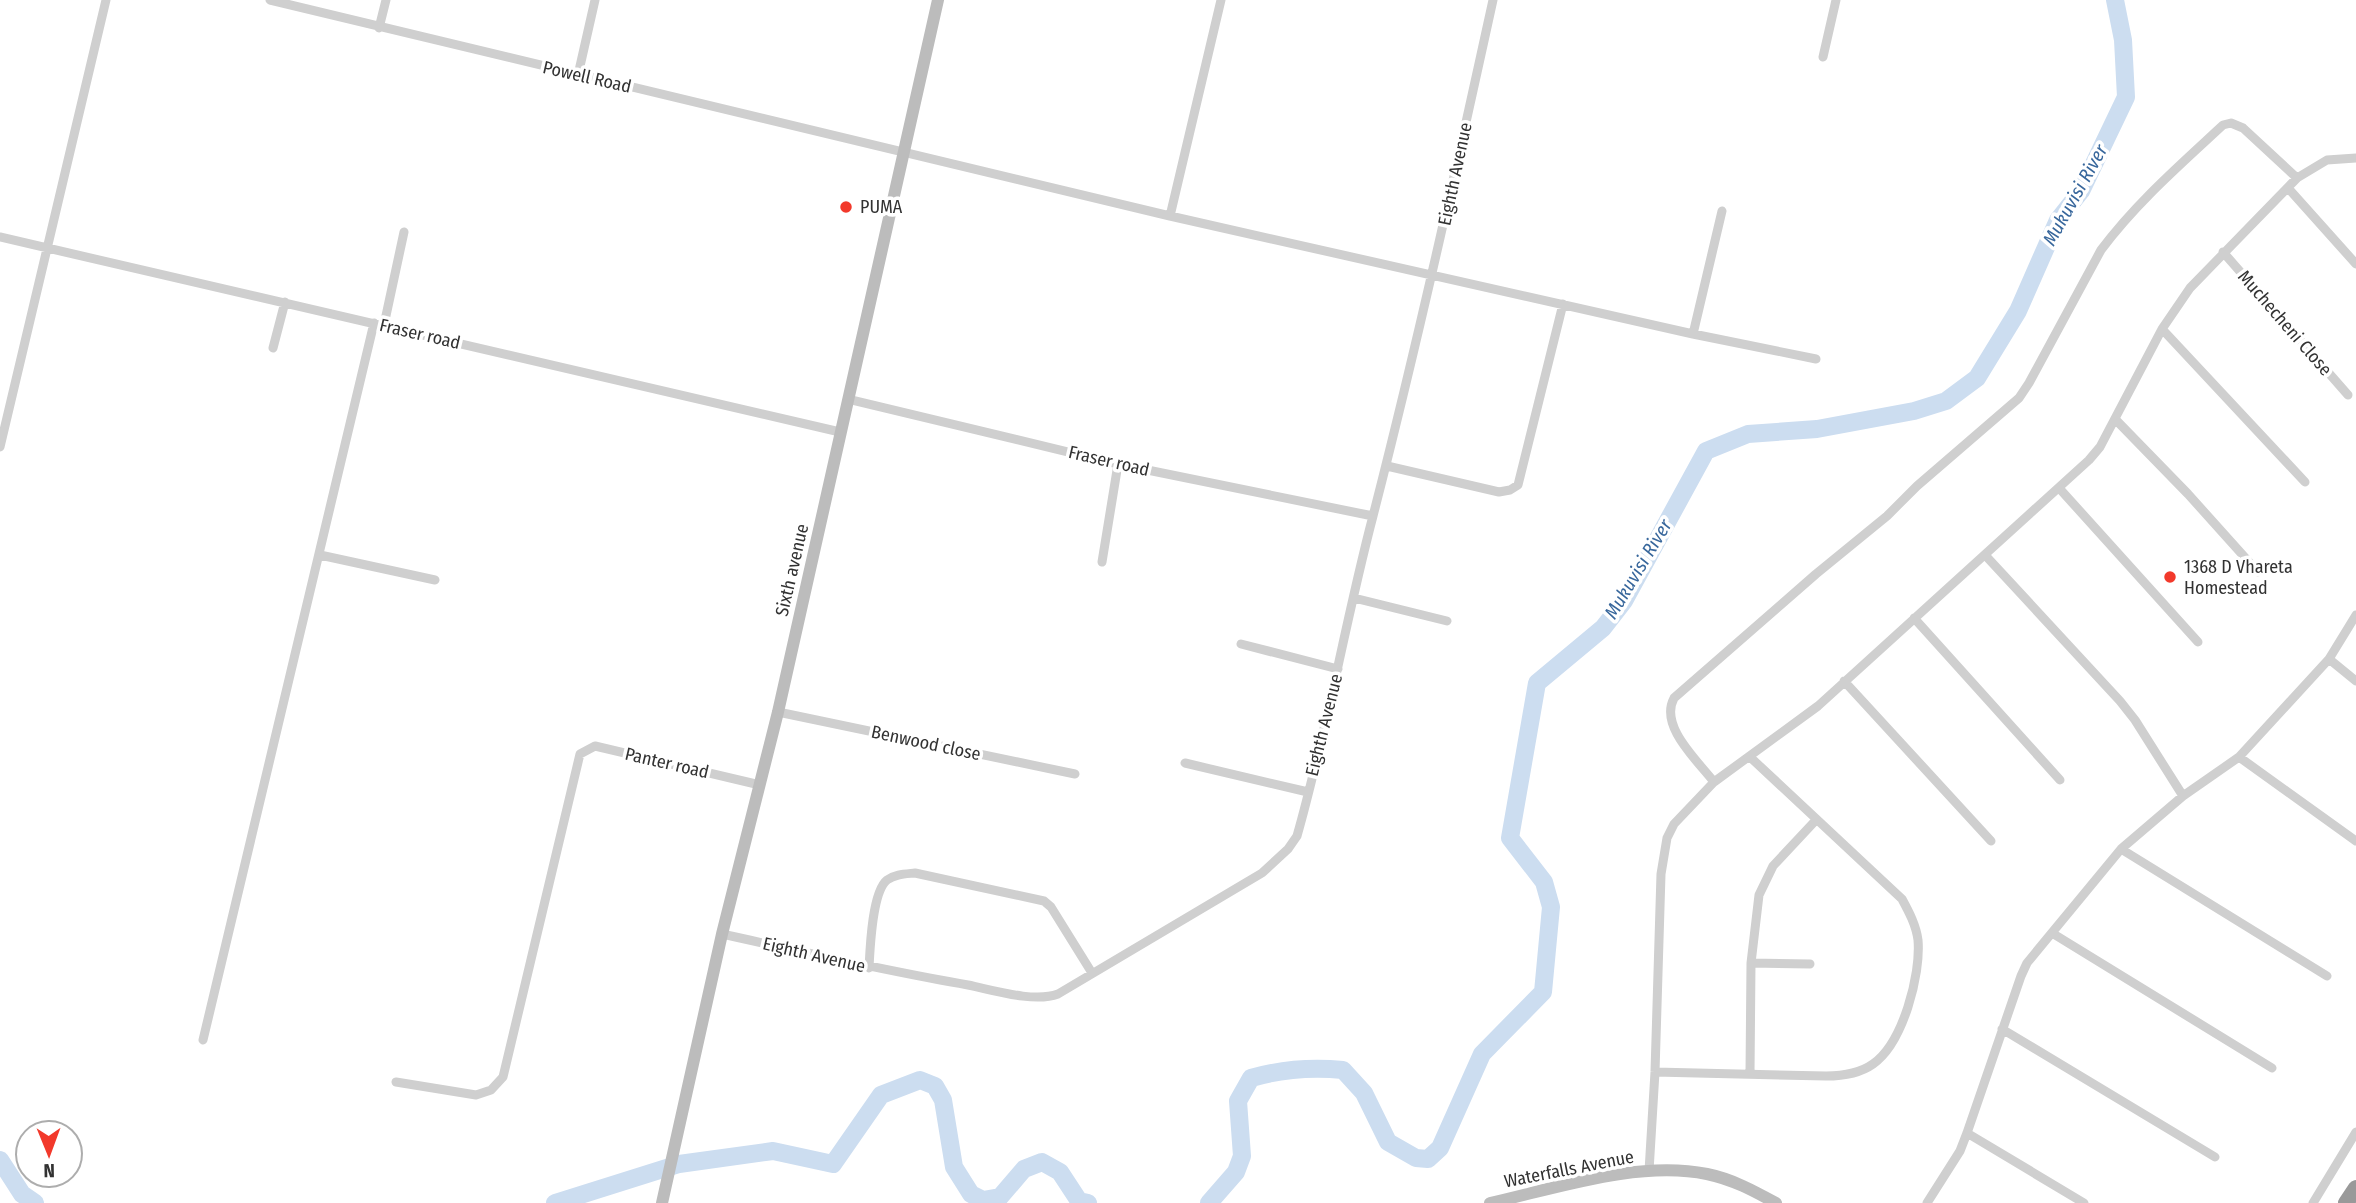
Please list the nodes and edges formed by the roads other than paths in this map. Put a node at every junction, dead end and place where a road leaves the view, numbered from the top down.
1 (106, 0) edge
2 (270, 0) edge
3 (386, 0) edge
4 (595, 0) edge
5 (938, 0) edge
6 (1221, 0) edge
7 (1493, 0) edge
8 (1836, 0) edge
9 (379, 28) junction
10 (1823, 57) dead end
11 (578, 75) junction
12 (905, 152) junction
13 (2355, 155) edge
14 (2297, 178) junction
15 (2288, 188) junction
16 (1722, 211) dead end
17 (1170, 216) junction
18 (404, 232) dead end
19 (0, 237) edge
20 (48, 250) junction
21 (2222, 252) junction
22 (2356, 264) edge
23 (1433, 276) junction
24 (285, 302) junction
25 (1563, 304) junction
26 (379, 324) junction
27 (2162, 329) junction
28 (1693, 334) junction
29 (273, 348) dead end
30 (1816, 359) dead end
31 (2348, 395) dead end
32 (848, 399) junction
33 (2115, 419) junction
34 (840, 432) junction
35 (0, 447) edge
36 (1118, 464) junction
37 (1387, 466) junction
38 (2305, 482) dead end
39 (2060, 488) junction
40 (1373, 516) junction
41 (320, 555) junction
42 (1984, 555) junction
43 (1102, 562) dead end
44 (2258, 572) dead end
45 (435, 580) dead end
46 (1354, 598) junction
47 (2356, 615) edge
48 (1914, 618) junction
49 (1447, 621) dead end
50 (2198, 642) dead end
51 (1241, 644) dead end
52 (2329, 659) junction
53 (1338, 669) junction
54 (1844, 681) junction
55 (2356, 681) edge
56 (778, 712) junction
57 (1750, 757) junction
58 (2239, 757) junction
59 (1185, 763) dead end
60 (1074, 774) dead end
61 (2060, 780) dead end
62 (1714, 782) junction
63 (760, 785) junction
64 (1308, 792) junction
65 (2183, 796) junction
66 (1816, 820) junction
67 (1991, 841) dead end
68 (2356, 841) edge
69 (2121, 849) junction
70 (722, 933) junction
71 (2052, 933) junction
72 (1751, 963) junction
73 (1810, 964) dead end
74 (869, 968) junction
75 (1091, 973) junction
76 (2327, 976) dead end
77 (2002, 1029) junction
78 (203, 1040) dead end
79 (2272, 1068) dead end
80 (1655, 1072) junction
81 (1750, 1074) junction
82 (396, 1082) dead end
83 (2356, 1132) edge
84 (1967, 1133) junction
85 (2215, 1157) dead end
86 (1649, 1171) junction
87 (2356, 1188) edge
88 (663, 1200) edge
89 (1490, 1203) edge
90 (1776, 1203) edge
91 (1927, 1203) edge
92 (2084, 1203) edge
93 (2313, 1203) edge
94 (2346, 1203) edge

1 - 20 street
2 - 9 street, Powell Road
3 - 9 street
4 - 11 street
5 - 12 street, Sixth avenue
6 - 17 street
7 - 23 street, Eighth Avenue
8 - 10 street
9 - 11 street, Powell Road
11 - 12 street, Powell Road
12 - 17 street, Powell Road
12 - 32 street, Sixth avenue
13 - 14 street
14 - 15 street
14 - 62 street
15 - 21 street
15 - 22 street
16 - 28 street
17 - 23 street, Powell Road
18 - 26 street
19 - 20 street, Fraser road
20 - 24 street, Fraser road
20 - 35 street
21 - 27 street
21 - 31 street, Muchecheni Close
23 - 25 street, Powell Road
23 - 37 street, Eighth Avenue
24 - 26 street, Fraser road
24 - 29 street
25 - 28 street, Powell Road
25 - 37 street
26 - 34 street, Fraser road
26 - 41 street
27 - 33 street
27 - 38 street
28 - 30 street, Powell Road
32 - 34 street, Sixth avenue
32 - 36 street, Fraser road
33 - 39 street
33 - 44 street
34 - 56 street, Sixth avenue
36 - 40 street, Fraser road
36 - 43 street
37 - 40 street, Eighth Avenue
39 - 42 street
39 - 50 street
40 - 46 street, Eighth Avenue
41 - 45 street
41 - 78 street
42 - 48 street
42 - 65 street
46 - 49 street
46 - 53 street, Eighth Avenue
47 - 52 street
48 - 54 street
48 - 61 street
51 - 53 street
52 - 55 street
52 - 58 street
53 - 64 street, Eighth Avenue
54 - 57 street
54 - 67 street
56 - 60 street, Benwood close
56 - 63 street, Sixth avenue
57 - 62 street
57 - 66 street
58 - 65 street
58 - 68 street
59 - 64 street
62 - 80 street
63 - 70 street, Sixth avenue
63 - 82 street, Panter road
64 - 75 street, Eighth Avenue
65 - 69 street
66 - 72 street
66 - 81 street
69 - 71 street
69 - 76 street
70 - 74 street, Eighth Avenue
70 - 88 street, Sixth avenue
71 - 77 street
71 - 79 street
72 - 73 street
72 - 81 street
74 - 75 street, Eighth Avenue
74 - 75 street
77 - 84 street
77 - 85 street
80 - 81 street
80 - 86 street
83 - 93 street
84 - 91 street
84 - 92 street
86 - 89 street, Waterfalls Avenue
86 - 90 street, Waterfalls Avenue
87 - 94 highway

